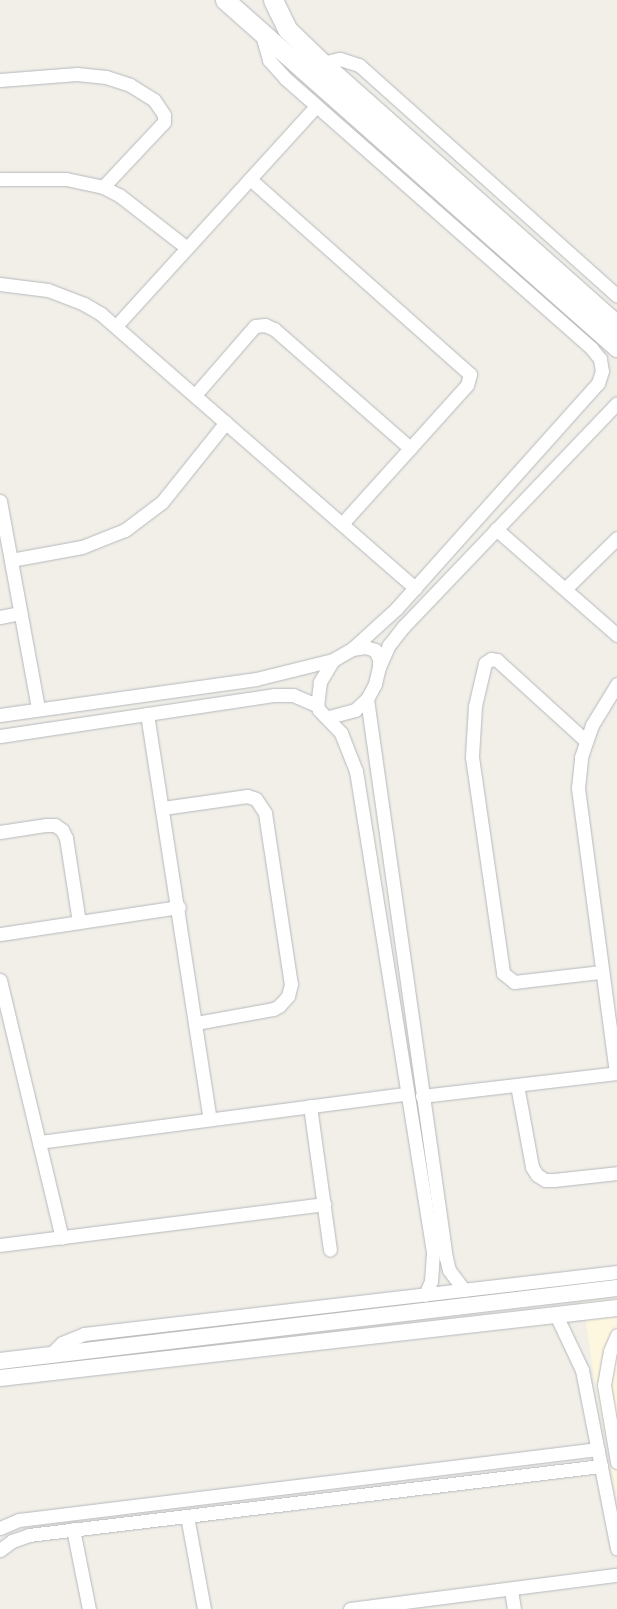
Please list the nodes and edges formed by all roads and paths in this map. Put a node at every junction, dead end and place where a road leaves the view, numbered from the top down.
1 (225, 0) edge
2 (273, 0) edge
3 (262, 35) junction
4 (322, 63) junction
5 (0, 80) edge
6 (351, 100) junction
7 (316, 106) junction
8 (0, 179) edge
9 (250, 179) junction
10 (103, 187) junction
11 (186, 248) junction
12 (0, 284) edge
13 (617, 296) edge
14 (617, 325) edge
15 (116, 326) junction
16 (617, 347) edge
17 (195, 395) junction
18 (617, 403) edge
19 (226, 422) junction
20 (410, 448) junction
21 (0, 500) edge
22 (342, 524) junction
23 (496, 529) junction
24 (617, 538) edge
25 (11, 560) junction
26 (415, 588) junction
27 (565, 589) junction
28 (21, 613) junction
29 (0, 617) edge
30 (617, 635) edge
31 (352, 649) junction
32 (333, 660) junction
33 (379, 667) junction
34 (617, 684) edge
35 (367, 699) junction
36 (317, 705) junction
37 (38, 709) junction
38 (147, 714) junction
39 (0, 716) edge
40 (329, 718) junction
41 (0, 736) edge
42 (586, 741) junction
43 (163, 808) junction
44 (0, 832) edge
45 (179, 907) junction
46 (79, 922) junction
47 (0, 934) edge
48 (601, 972) junction
49 (0, 980) edge
50 (196, 1023) junction
51 (617, 1073) edge
52 (518, 1085) junction
53 (406, 1094) junction
54 (422, 1096) junction
55 (310, 1106) junction
56 (210, 1119) junction
57 (39, 1142) junction
58 (617, 1173) edge
59 (324, 1204) junction
60 (62, 1238) junction
61 (0, 1245) edge
62 (330, 1250) dead end
63 (617, 1272) edge
64 (617, 1288) edge
65 (464, 1290) junction
66 (425, 1294) junction
67 (617, 1308) edge
68 (556, 1315) junction
69 (617, 1335) edge
70 (50, 1355) junction
71 (0, 1361) edge
72 (0, 1378) edge
73 (598, 1449) junction
74 (617, 1462) edge
75 (601, 1466) junction
76 (187, 1516) junction
77 (0, 1528) edge
78 (73, 1529) junction
79 (617, 1548) edge
80 (0, 1550) edge
81 (617, 1575) edge
82 (511, 1590) junction
83 (399, 1606) edge
84 (89, 1609) edge
85 (204, 1609) edge
86 (350, 1609) edge
87 (514, 1609) edge

1 - 3 main road
2 - 4 main road
3 - 6 main road
3 - 7 street
4 - 6 main road
4 - 13 street
5 - 10 street
6 - 14 main road
6 - 16 main road
7 - 9 street
7 - 26 street
8 - 10 street
9 - 11 street
9 - 20 street
10 - 11 street
11 - 15 street
12 - 15 street
15 - 17 street
17 - 19 street
17 - 20 street
18 - 23 street
19 - 22 street
19 - 25 street
20 - 22 street
21 - 25 street
22 - 26 street
23 - 27 street
23 - 33 street
24 - 27 street
25 - 28 street
26 - 31 street
27 - 30 street
28 - 29 street
28 - 37 street
31 - 32 street
31 - 33 street
32 - 36 street
32 - 37 street
33 - 35 street
34 - 42 street
35 - 40 street
35 - 54 street
36 - 38 street
36 - 40 street
37 - 39 street
38 - 41 street
38 - 43 street
40 - 53 street
42 - 48 street
42 - 48 street
43 - 45 street
43 - 50 street
44 - 46 street
45 - 46 street
45 - 50 street
46 - 47 street
48 - 51 street
49 - 57 street
50 - 56 street
51 - 52 street
52 - 54 street
52 - 58 street
53 - 55 street
53 - 66 street
54 - 65 street
55 - 56 street
55 - 59 street
56 - 57 street
57 - 60 street
59 - 60 street
59 - 62 street
60 - 61 street
63 - 65 street
64 - 70 street
65 - 66 street
66 - 70 street
67 - 68 street
68 - 72 street
68 - 73 street
69 - 74 street
70 - 71 street
73 - 75 street
73 - 77 street
75 - 76 street
75 - 79 street
76 - 78 street
76 - 85 street
78 - 80 street
78 - 84 street
81 - 82 street
82 - 83 street
82 - 87 street
83 - 86 street

